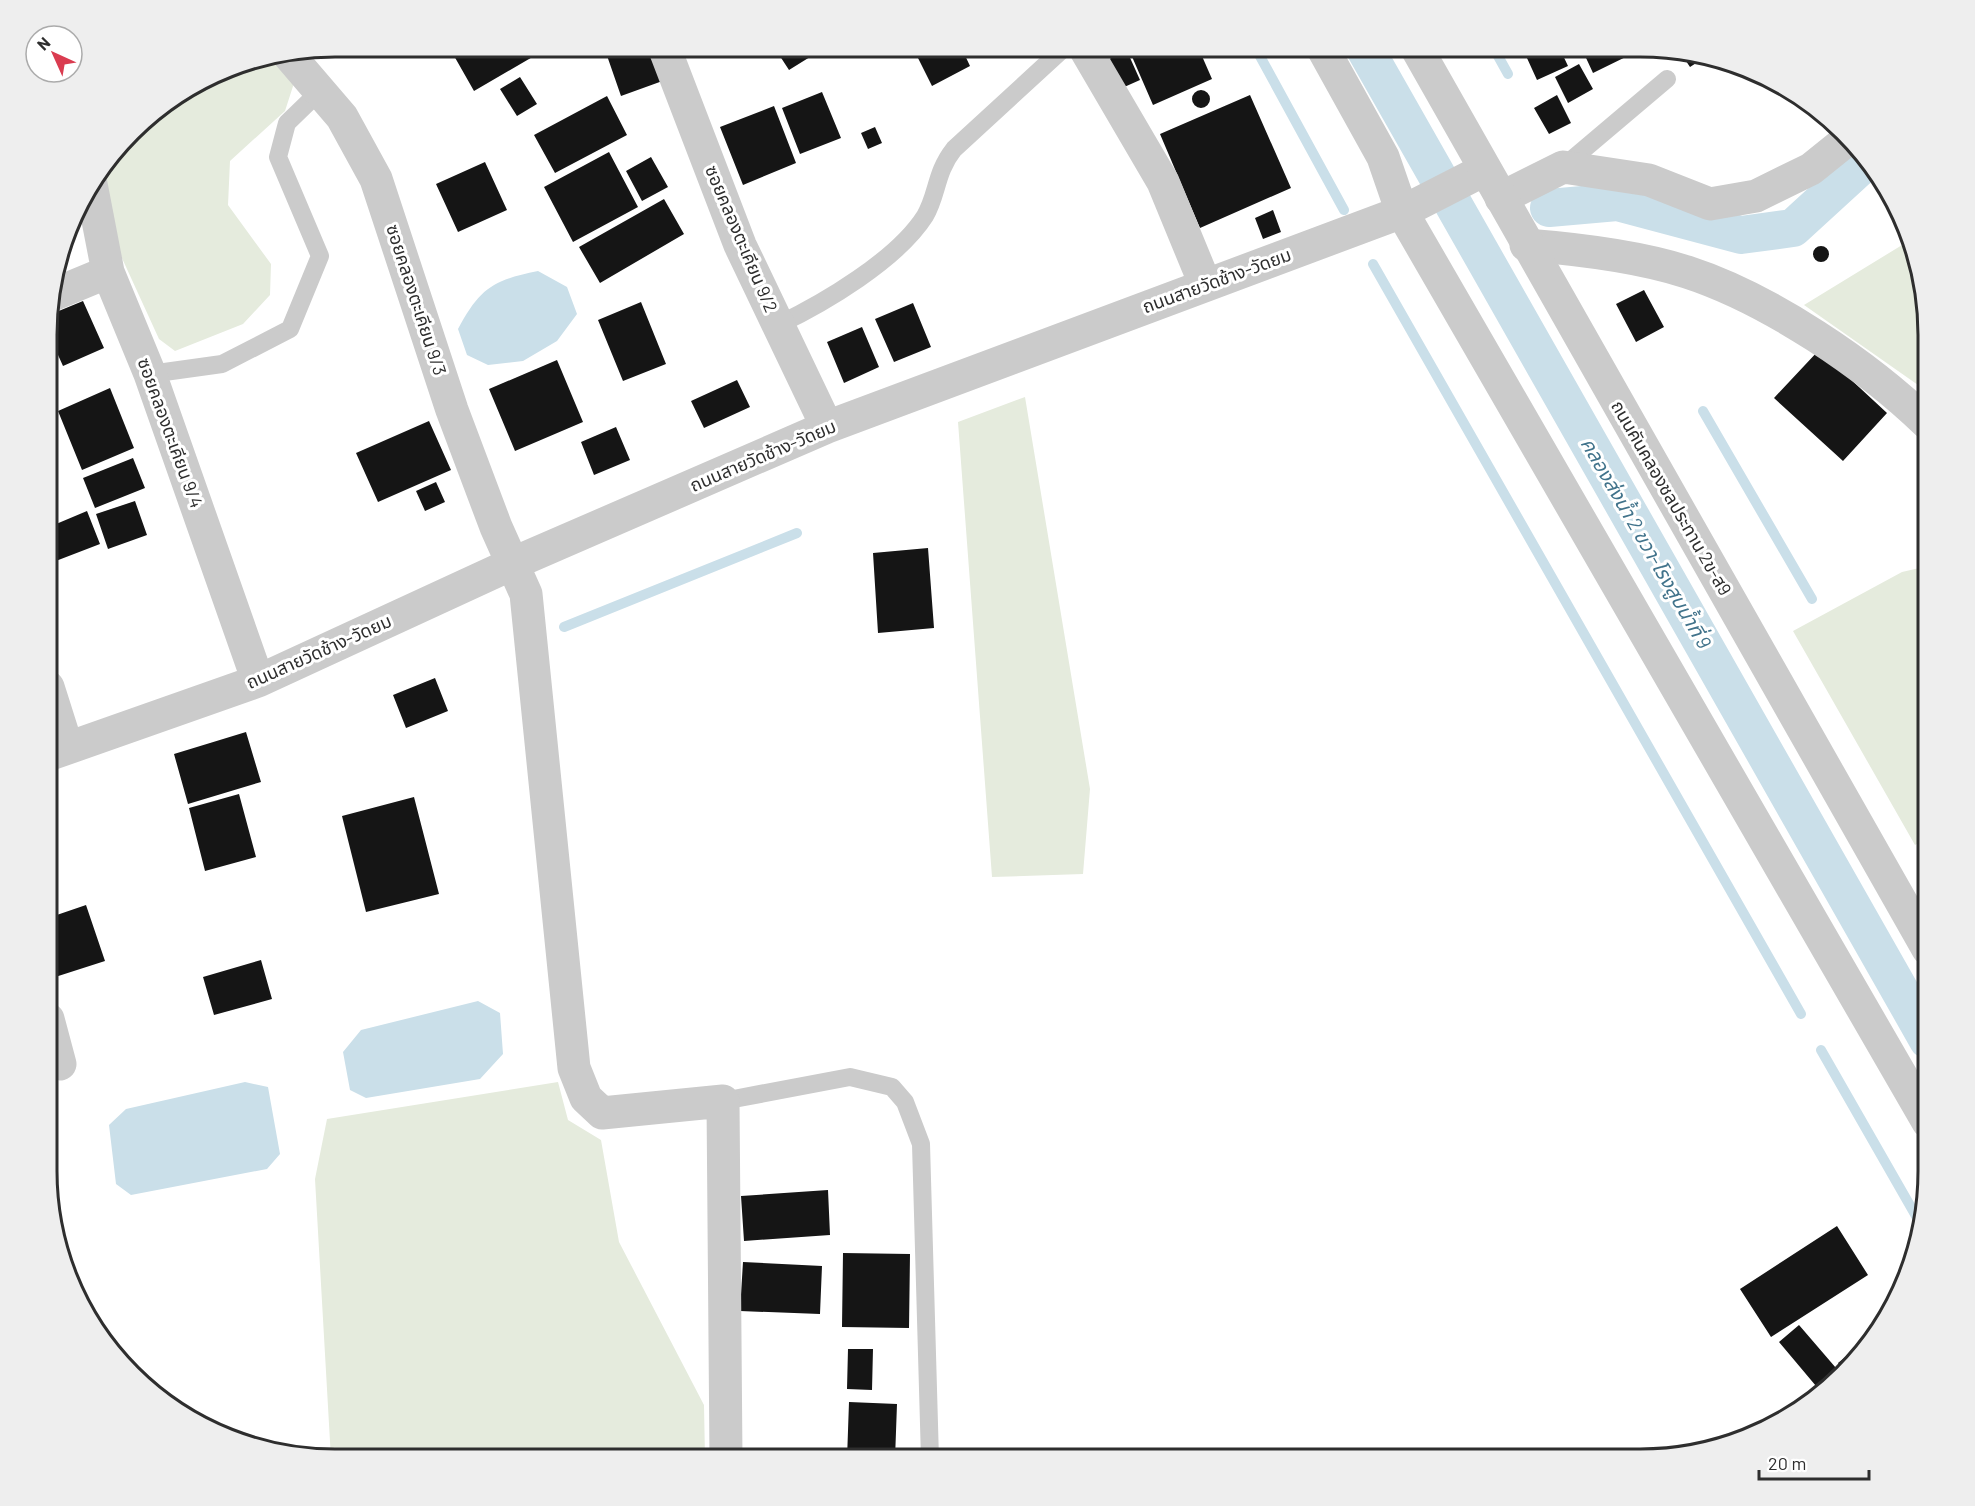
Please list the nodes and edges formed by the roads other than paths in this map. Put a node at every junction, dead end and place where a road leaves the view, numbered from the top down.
1 (668, 57) edge
2 (1054, 57) edge
3 (1090, 57) edge
4 (1328, 57) edge
5 (1421, 57) edge
6 (293, 60) edge
7 (1667, 79) dead end
8 (320, 91) junction
9 (1841, 144) edge
10 (1563, 167) junction
11 (1476, 174) junction
12 (94, 197) edge
13 (1501, 198) junction
14 (1412, 207) junction
15 (1526, 245) junction
16 (108, 272) junction
17 (1205, 284) junction
18 (60, 292) edge
19 (778, 325) junction
20 (150, 374) junction
21 (1918, 415) edge
22 (827, 428) junction
23 (514, 563) junction
24 (258, 681) junction
25 (57, 751) edge
26 (1918, 931) edge
27 (57, 1053) edge
28 (60, 1064) dead end
29 (723, 1101) junction
30 (1918, 1104) edge
31 (726, 1449) edge
32 (930, 1449) edge

1 - 19 street, ซอยคลองตะเคียน 9/2
2 - 19 lane
3 - 17 street
4 - 14 street
5 - 11 street, ถนนคันคลองชลประทาน 2ข-ส9
6 - 8 street, ซอยคลองตะเคียน 9/3
7 - 10 lane
8 - 20 lane
8 - 23 street, ซอยคลองตะเคียน 9/3
9 - 10 street
10 - 13 street
11 - 13 street, ถนนคันคลองชลประทาน 2ข-ส9
11 - 14 street, ถนนสายวัดช้าง-วัดยม
12 - 16 street, ซอยคลองตะเคียน 9/4
13 - 15 street, ถนนคันคลองชลประทาน 2ข-ส9
14 - 17 street, ถนนสายวัดช้าง-วัดยม
14 - 30 street
15 - 21 street
15 - 26 street, ถนนคันคลองชลประทาน 2ข-ส9
16 - 18 street
16 - 20 street, ซอยคลองตะเคียน 9/4
17 - 22 street, ถนนสายวัดช้าง-วัดยม
19 - 22 street, ซอยคลองตะเคียน 9/2
20 - 24 street, ซอยคลองตะเคียน 9/4
22 - 23 street, ถนนสายวัดช้าง-วัดยม
23 - 24 street, ถนนสายวัดช้าง-วัดยม
23 - 29 street, ซอยคลองตะเคียน 9/3
24 - 25 street, ถนนสายวัดช้าง-วัดยม
27 - 28 street
29 - 31 street
29 - 32 lane

